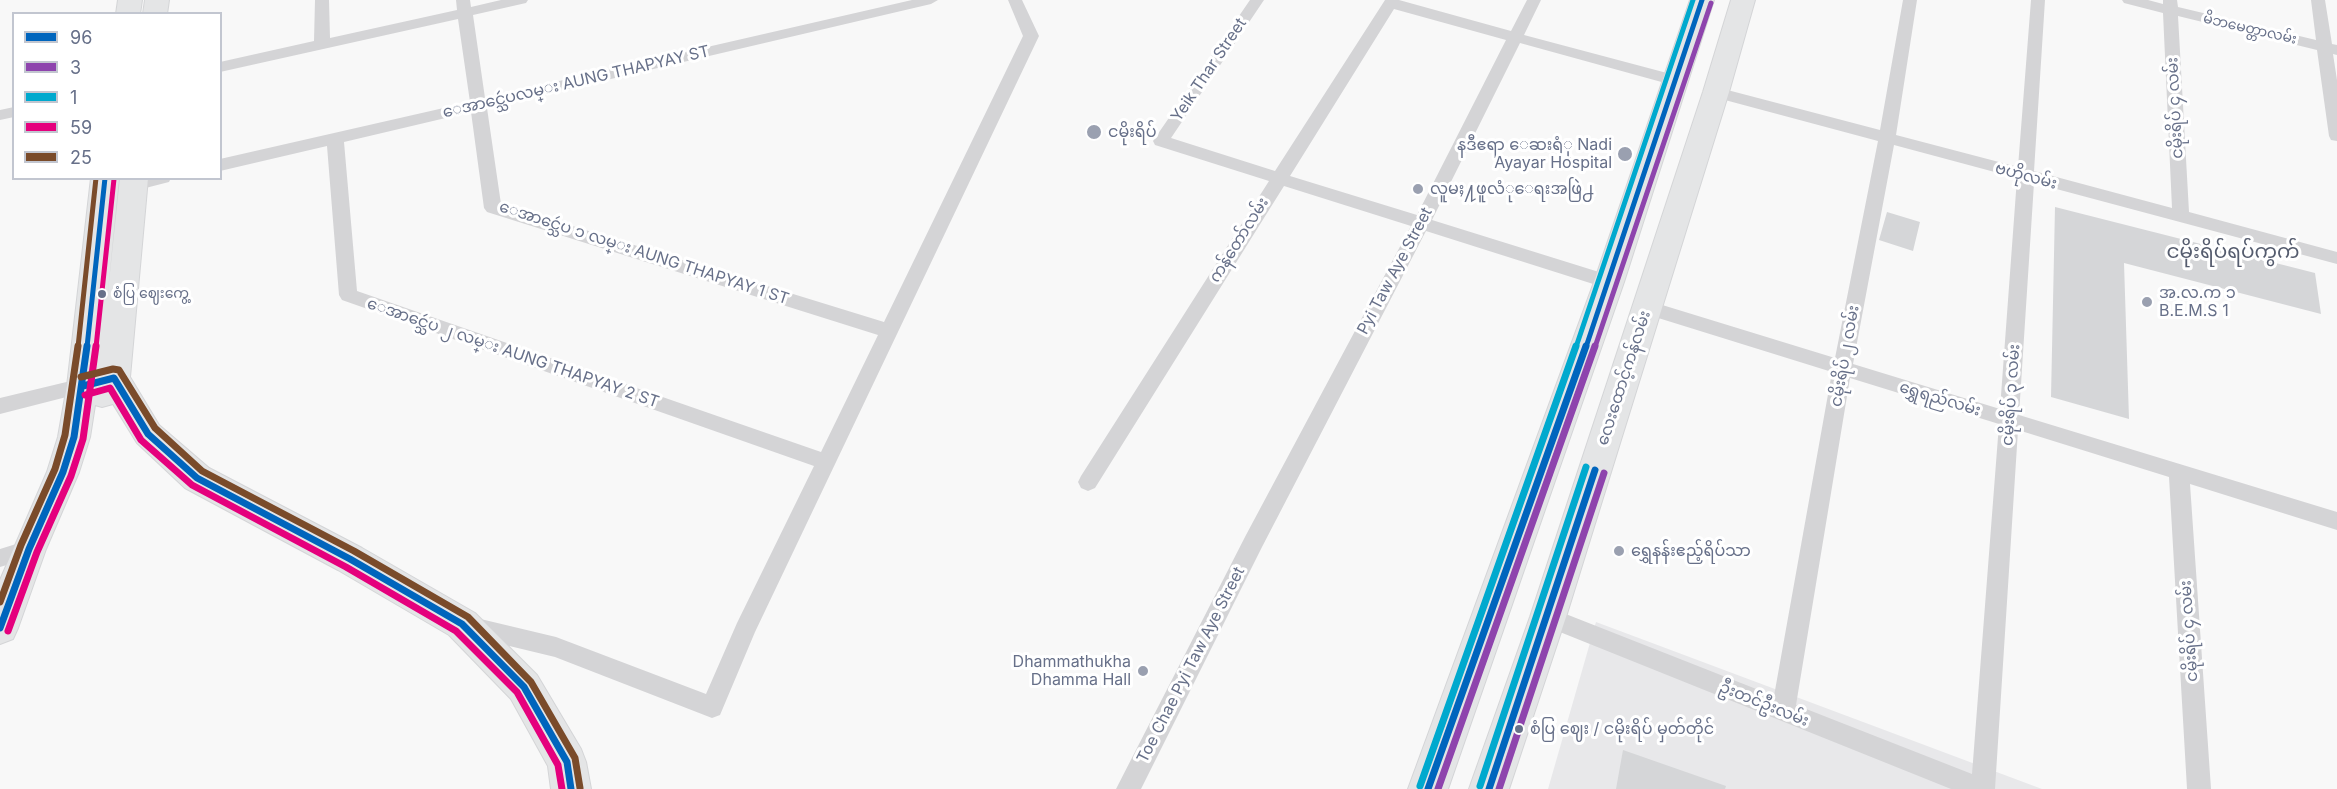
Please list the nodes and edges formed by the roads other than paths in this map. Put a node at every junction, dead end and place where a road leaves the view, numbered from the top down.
1 (322, 0) edge
2 (521, 0) edge
3 (931, 0) edge
4 (1015, 0) edge
5 (1257, 0) edge
6 (1534, 0) edge
7 (1702, 0) edge
8 (1743, 0) edge
9 (1910, 0) edge
10 (2037, 0) edge
11 (2129, 0) edge
12 (2318, 0) edge
13 (1391, 1) edge
14 (2170, 5) edge
15 (464, 6) edge
16 (1515, 38) junction
17 (322, 44) junction
18 (2331, 48) edge
19 (222, 67) edge
20 (1676, 81) junction
21 (1716, 92) junction
22 (478, 105) junction
23 (2337, 136) edge
24 (335, 138) junction
25 (1887, 138) junction
26 (222, 165) edge
27 (2025, 175) junction
28 (1278, 178) junction
29 (134, 182) edge
30 (104, 186) edge
31 (1638, 196) junction
32 (1680, 208) junction
33 (2181, 217) junction
34 (1421, 224) junction
35 (2337, 258) edge
36 (1609, 282) junction
37 (1646, 307) junction
38 (889, 331) junction
39 (1842, 369) junction
40 (98, 382) junction
41 (0, 406) edge
42 (2010, 420) junction
43 (826, 462) junction
44 (2179, 472) junction
45 (1088, 482) dead end
46 (2337, 521) edge
47 (1254, 541) joint
48 (15, 554) edge
49 (1548, 617) junction
50 (462, 624) junction
51 (0, 628) edge
52 (1783, 712) junction
53 (571, 789) edge
54 (1128, 789) edge
55 (1428, 789) edge
56 (1489, 789) edge
57 (1981, 789) edge
58 (2199, 789) edge

1 - 17 street
2 - 15 street
3 - 22 street, ေအာင္သေဴပလမ္း AUNG THAPYAY ST
4 - 38 street
5 - 28 street, Yeik Thar Street
6 - 16 street, Pyi Taw Aye Street
7 - 20 main road
8 - 21 main road, လေးထောင့်ကန်လမ်း
9 - 25 street, ငမိုးရိပ် ၂ လမ်း
10 - 27 street, ငမိုးရိပ် ၃ လမ်း
11 - 14 street, မိဘမေတ္တာလမ်း
12 - 18 street
13 - 16 street
13 - 28 street, ကန်တော်လမ်း
14 - 18 street, မိဘမေတ္တာလမ်း
14 - 33 street, ငမိုးရိပ် ၄ လမ်း
15 - 17 street
15 - 22 street, ေအာင္သေဴပ ၁ လမ္း AUNG THAPYAY 1 ST
16 - 20 street
16 - 34 street, Pyi Taw Aye Street
17 - 19 street
18 - 23 street
20 - 21 main road
20 - 31 main road
21 - 25 street, ဗဟိုလမ်း
21 - 32 main road, လေးထောင့်ကန်လမ်း
22 - 24 street, ေအာင္သေဴပလမ္း AUNG THAPYAY ST
22 - 38 street, ေအာင္သေဴပ ၁ လမ္း AUNG THAPYAY 1 ST
24 - 26 street, ေအာင္သေဴပလမ္း AUNG THAPYAY ST
24 - 43 street, ေအာင္သေဴပ ၂ လမ္း AUNG THAPYAY 2 ST
25 - 27 street, ဗဟိုလမ်း
25 - 39 street, ငမိုးရိပ် ၂ လမ်း
27 - 33 street, ဗဟိုလမ်း
27 - 42 street, ငမိုးရိပ် ၃ လမ်း
28 - 34 street
28 - 45 street, ကန်တော်လမ်း
29 - 30 street
29 - 40 main road
30 - 40 main road
31 - 32 main road
31 - 36 main road
32 - 37 main road, လေးထောင့်ကန်လမ်း
33 - 35 street, ဗဟိုလမ်း
34 - 36 street
34 - 47 street, Pyi Taw Aye Street
36 - 55 main road
37 - 39 street, ရွှေရည်လမ်း
37 - 49 main road, လေးထောင့်ကန်လမ်း
38 - 43 street
39 - 42 street, ရွှေရည်လမ်း
39 - 52 street, ငမိုးရိပ် ၂ လမ်း
40 - 41 street
40 - 48 main road
40 - 50 main road
42 - 44 street, ရွှေရည်လမ်း
42 - 57 street, ငမိုးရိပ် ၃ လမ်း
43 - 50 street
44 - 46 street, ရွှေရည်လမ်း
44 - 58 street, ငမိုးရိပ် ၄ လမ်း
47 - 54 street, Toe Chae Pyi Taw Aye Street
48 - 51 main road
49 - 52 street, ဦးတင်ဦးလမ်း
49 - 56 main road, လေးထောင့်ကန်လမ်း
50 - 53 main road
52 - 57 street, ဦးတင်ဦးလမ်း

